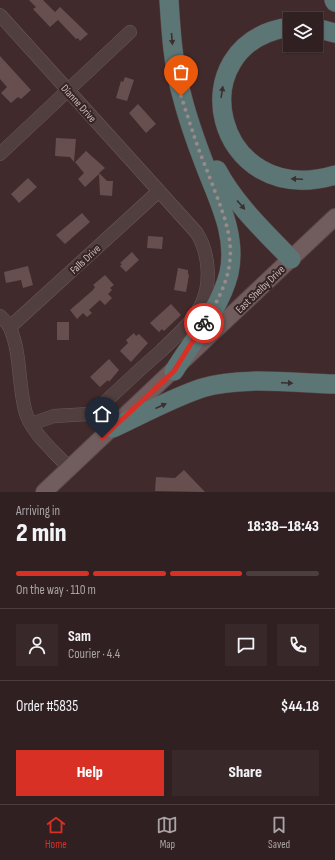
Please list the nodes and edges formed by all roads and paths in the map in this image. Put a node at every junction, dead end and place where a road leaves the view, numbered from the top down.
1 (169, 0) edge
2 (0, 15) edge
3 (283, 29) edge
4 (323, 30) edge
5 (130, 32) dead end
6 (335, 33) edge
7 (68, 91) junction
8 (186, 112) junction
9 (0, 154) edge
10 (335, 175) edge
11 (159, 191) junction
12 (335, 217) edge
13 (291, 259) junction
14 (0, 316) edge
15 (10, 327) junction
16 (174, 371) junction
17 (335, 384) edge
18 (31, 424) junction
19 (113, 428) junction
20 (69, 468) junction
21 (44, 492) edge

1 -> 8 highway
2 - 7 street, Dianne Drive
10 -> 3 highway
4 - 6 highway
5 - 7 street
7 - 9 street
7 - 11 street, Dianne Drive
8 -> 13 highway
8 - 16 highway
11 - 15 street, Falls Drive
11 - 18 street, Dianne Drive
12 - 13 main road, East Shelby Drive
13 - 16 main road, East Shelby Drive
14 - 15 street
15 - 18 street
16 - 19 main road, East Shelby Drive
19 -> 17 highway
18 - 20 street
19 - 20 main road, East Shelby Drive
20 - 21 main road, East Shelby Drive

